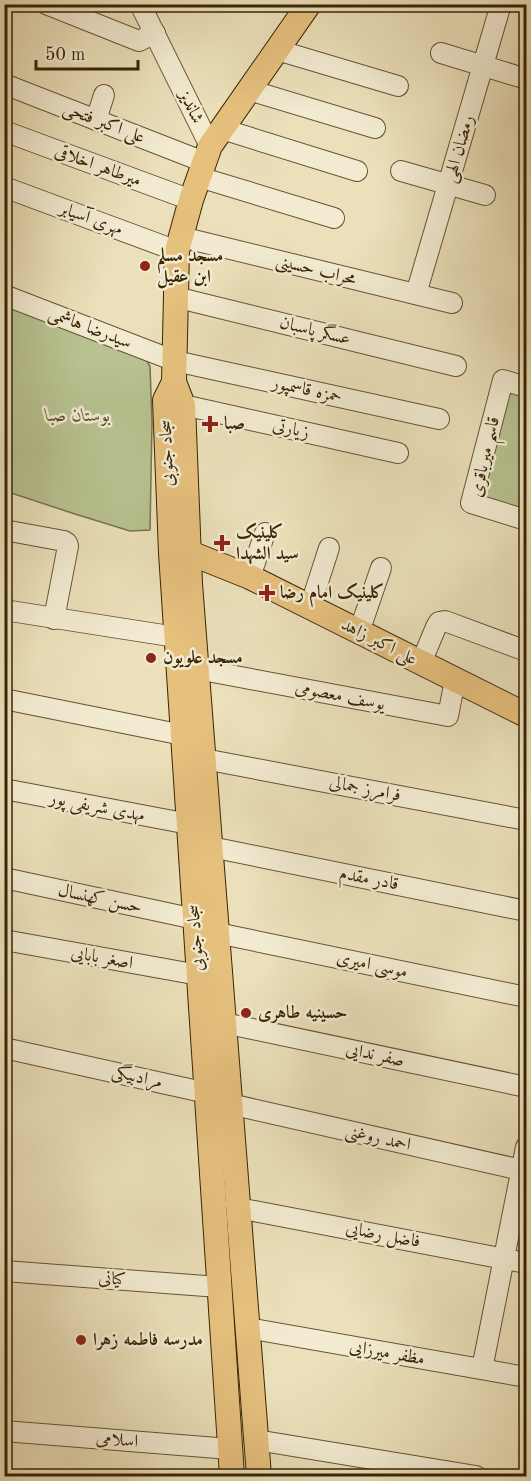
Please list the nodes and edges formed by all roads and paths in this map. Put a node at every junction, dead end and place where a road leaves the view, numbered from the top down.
1 (46, 4) edge
2 (140, 4) edge
3 (309, 4) edge
4 (501, 4) edge
5 (155, 33) junction
6 (277, 50) junction
7 (441, 53) dead end
8 (483, 66) junction
9 (520, 77) dead end
10 (4, 84) edge
11 (398, 86) dead end
12 (249, 90) junction
13 (104, 95) dead end
14 (96, 120) junction
15 (375, 128) dead end
16 (4, 131) edge
17 (209, 154) junction
18 (357, 171) dead end
19 (401, 171) dead end
20 (448, 184) junction
21 (4, 187) edge
22 (485, 195) dead end
23 (192, 200) junction
24 (334, 218) dead end
25 (179, 244) junction
26 (416, 294) junction
27 (4, 295) edge
28 (175, 297) junction
29 (452, 303) dead end
30 (456, 366) dead end
31 (174, 387) junction
32 (526, 387) edge
33 (440, 419) dead end
34 (398, 453) dead end
35 (526, 520) edge
36 (4, 530) edge
37 (265, 533) dead end
38 (329, 548) dead end
39 (180, 553) junction
40 (381, 568) dead end
41 (240, 574) junction
42 (191, 594) junction
43 (310, 607) junction
44 (4, 610) edge
45 (54, 619) junction
46 (359, 632) junction
47 (176, 638) junction
48 (526, 651) edge
49 (421, 663) junction
50 (197, 669) junction
51 (455, 680) junction
52 (4, 699) edge
53 (526, 715) edge
54 (195, 723) junction
55 (204, 759) junction
56 (4, 789) edge
57 (526, 820) edge
58 (189, 824) junction
59 (200, 848) junction
60 (4, 878) edge
61 (526, 911) edge
62 (195, 919) junction
63 (217, 933) junction
64 (4, 940) edge
65 (199, 975) junction
66 (526, 997) edge
67 (213, 1023) junction
68 (4, 1048) edge
69 (4, 1058) edge
70 (68, 1061) junction
71 (526, 1087) edge
72 (207, 1093) junction
73 (230, 1104) junction
74 (526, 1148) edge
75 (524, 1171) edge
76 (238, 1208) junction
77 (504, 1258) junction
78 (526, 1263) edge
79 (4, 1270) edge
80 (219, 1287) junction
81 (248, 1328) junction
82 (482, 1369) junction
83 (526, 1377) edge
84 (4, 1431) edge
85 (256, 1440) junction
86 (230, 1449) junction
87 (232, 1476) edge
88 (259, 1476) edge
89 (476, 1476) edge

1 - 5 street
2 - 5 street, شاندیز
3 - 6 main road, سجاد جنوبی
4 - 8 street, رمضان الهی
5 - 17 street, شاندیز
6 - 11 street
6 - 12 main road, سجاد جنوبی
7 - 8 street
8 - 9 street
8 - 20 street, رمضان الهی
10 - 14 street, علی اکبر فتحی
12 - 15 street
12 - 17 main road, سجاد جنوبی
13 - 14 street
14 - 17 street, علی اکبر فتحی
16 - 23 street, میرطاهر اخلاقی
17 - 18 street
17 - 23 main road, سجاد جنوبی
17 - 24 street
19 - 20 street
20 - 22 street
20 - 26 street, رمضان الهی
21 - 25 street, مهری آسیابر
23 - 25 main road, سجاد جنوبی
25 - 26 street, محراب حسینی
25 - 28 main road, سجاد جنوبی
26 - 29 street, محراب حسینی
27 - 31 street, سیدرضا هاشمی
28 - 30 street, عسگر پاسبان
28 - 31 main road, سجاد جنوبی
31 - 33 street, حمزه قاسمپور
31 - 34 street, زیارتی
31 - 39 main road, سجاد جنوبی
32 - 35 street, قاسم میرباقری
36 - 45 street
37 - 41 street
38 - 43 street
39 - 41 main road, علی اکبر زاهد
39 - 42 main road, سجاد جنوبی
39 - 47 main road, سجاد جنوبی
40 - 46 street
41 - 42 main road
41 - 43 main road, علی اکبر زاهد
42 - 50 main road, سجاد جنوبی
43 - 46 main road, علی اکبر زاهد
44 - 45 street
45 - 47 street
46 - 49 main road, علی اکبر زاهد
47 - 54 main road, سجاد جنوبی
48 - 49 street
49 - 51 main road, علی اکبر زاهد
50 - 51 street, یوسف معصومی
50 - 54 main road, سجاد جنوبی
51 - 53 main road, علی اکبر زاهد
52 - 54 street
54 - 55 main road, سجاد جنوبی
54 - 58 main road, سجاد جنوبی
55 - 57 street, فرامرز جمالی
55 - 59 main road, سجاد جنوبی
56 - 58 street, مهدی شریفی پور
58 - 59 main road, سجاد جنوبی
59 - 61 street, قادر مقدم
59 - 62 main road, سجاد جنوبی
59 - 63 main road, سجاد جنوبی
60 - 62 street, حسن کهنسال
62 - 65 main road, سجاد جنوبی
63 - 66 street, موسی امیری
63 - 67 main road, سجاد جنوبی
64 - 65 street, اصغر بابایی
65 - 67 main road, سجاد جنوبی
67 - 71 street, صفر ندایی
67 - 72 main road, سجاد جنوبی
67 - 73 main road, سجاد جنوبی
68 - 70 street, مرادبیگی
69 - 70 street, مرادبیگی
70 - 72 street, مرادبیگی
72 - 73 main road
72 - 80 main road, سجاد جنوبی
73 - 75 street, احمد روغنی
73 - 76 main road, سجاد جنوبی
74 - 75 street
75 - 77 street
76 - 77 street, فاضل رضایی
76 - 81 main road, سجاد جنوبی
77 - 78 street, فاضل رضایی
77 - 82 street
79 - 80 street, کیانی
80 - 86 main road, سجاد جنوبی
81 - 82 street, مظفر میرزایی
81 - 85 main road, سجاد جنوبی
82 - 83 street, مظفر میرزایی
84 - 86 street, اسلامی
85 - 88 main road, سجاد جنوبی
85 - 89 street
86 - 87 main road, سجاد جنوبی

